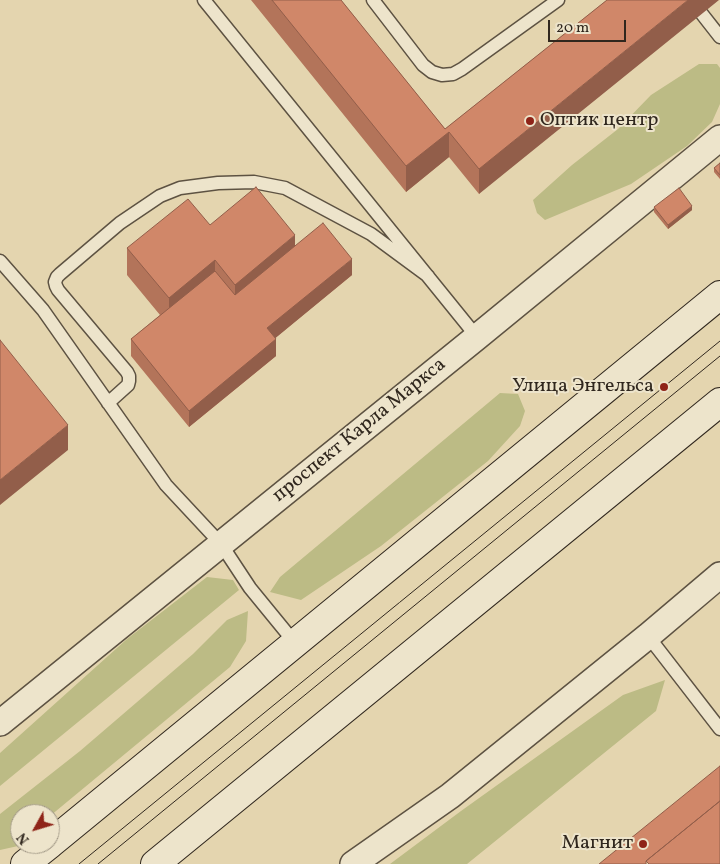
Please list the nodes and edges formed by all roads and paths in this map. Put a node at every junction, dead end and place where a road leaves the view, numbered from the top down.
1 (204, 0) edge
2 (373, 0) edge
3 (558, 0) edge
4 (702, 14) dead end
5 (720, 36) edge
6 (720, 138) edge
7 (0, 261) edge
8 (428, 276) junction
9 (720, 295) edge
10 (477, 337) junction
11 (720, 402) edge
12 (108, 403) junction
13 (221, 544) junction
14 (720, 575) edge
15 (648, 636) junction
16 (295, 643) junction
17 (0, 723) edge
18 (720, 729) edge
19 (60, 836) edge
20 (38, 854) edge
21 (25, 864) edge
22 (155, 864) edge
23 (353, 864) edge

1 - 8 lane
2 - 3 lane
4 - 5 lane
6 - 10 street, проспект Карла Маркса
7 - 12 lane
8 - 10 lane
8 - 12 lane
9 - 16 main road
10 - 13 street, проспект Карла Маркса
11 - 22 main road
12 - 13 lane
13 - 16 lane
13 - 17 street, проспект Карла Маркса
14 - 15 street
15 - 18 lane
15 - 23 street
16 - 19 main road
20 - 21 main road

